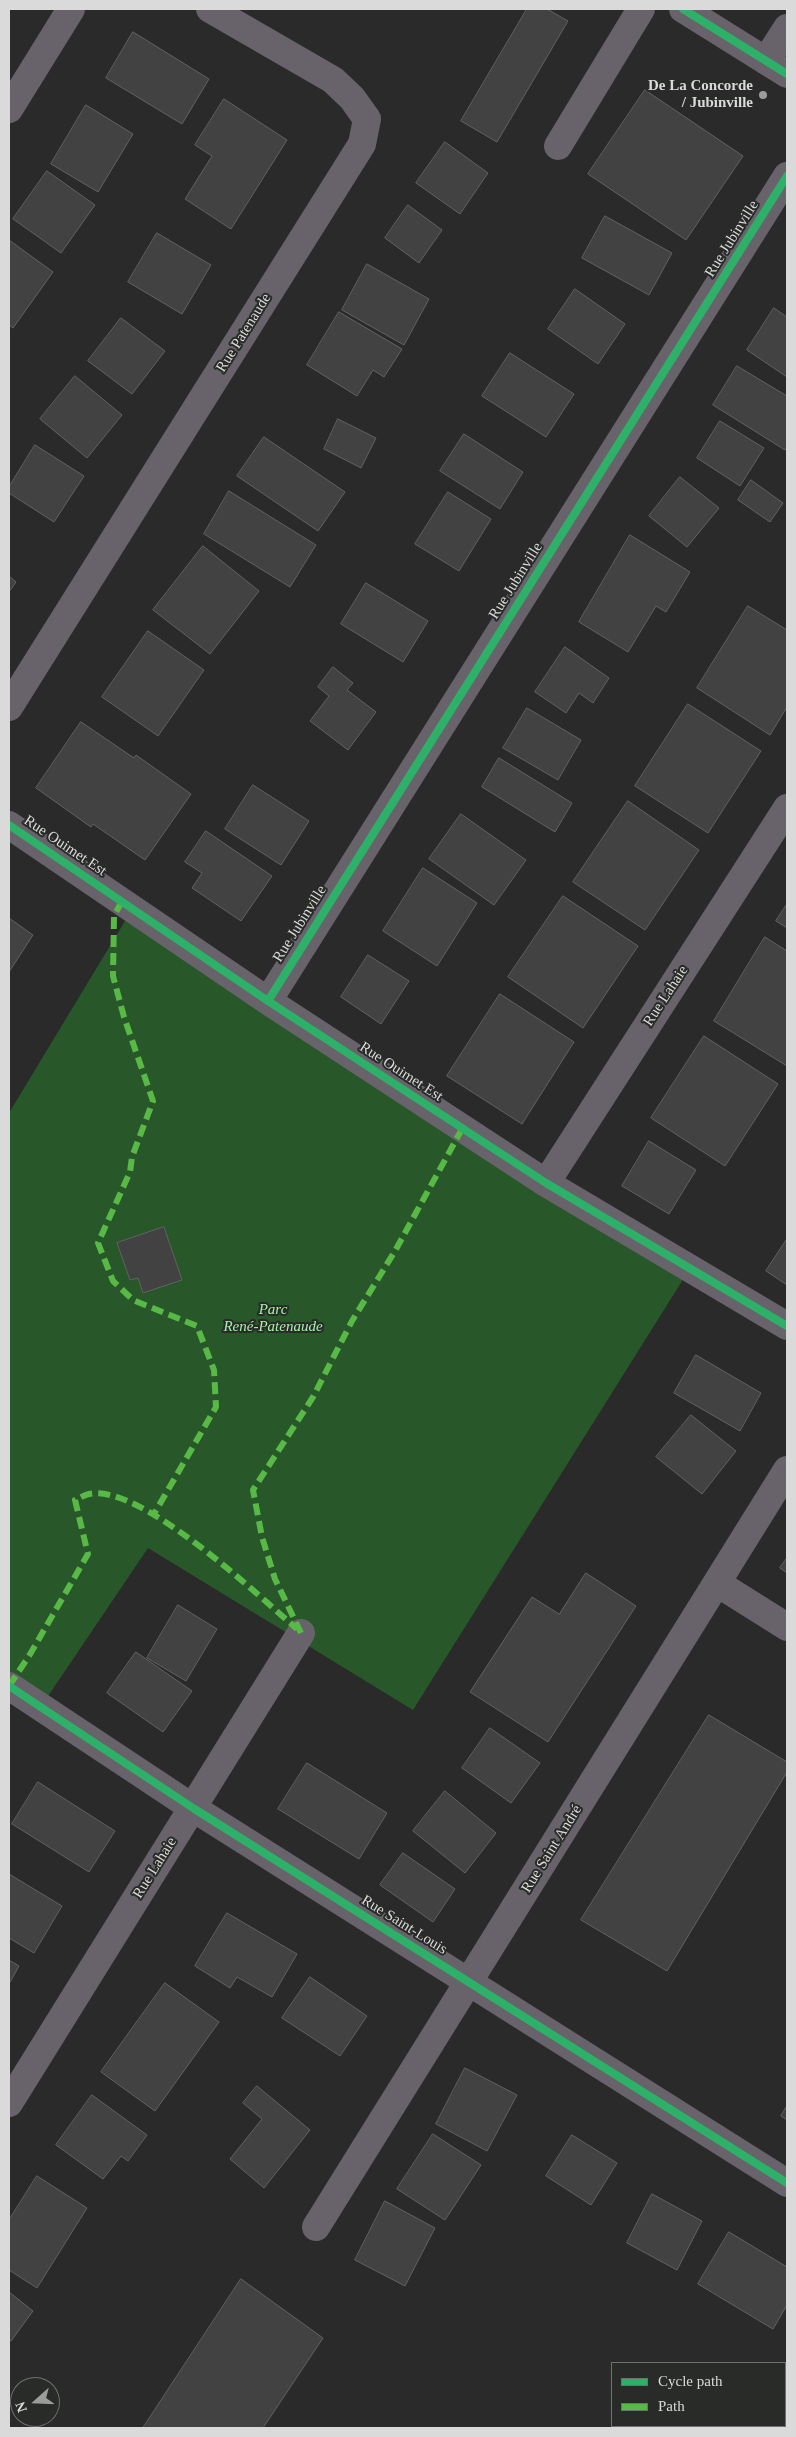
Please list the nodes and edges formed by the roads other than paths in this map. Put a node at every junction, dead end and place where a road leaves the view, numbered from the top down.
1 (71, 9) edge
2 (210, 9) edge
3 (641, 9) edge
4 (683, 9) edge
5 (787, 28) edge
6 (777, 68) edge
7 (9, 109) edge
8 (558, 146) dead end
9 (787, 176) edge
10 (9, 707) edge
11 (787, 808) edge
12 (9, 825) edge
13 (268, 1001) junction
14 (546, 1183) junction
15 (787, 1326) edge
16 (787, 1470) edge
17 (717, 1583) junction
18 (787, 1627) edge
19 (301, 1633) dead end
20 (9, 1686) edge
21 (193, 1808) junction
22 (469, 1982) junction
23 (9, 2103) edge
24 (787, 2184) edge
25 (316, 2227) dead end

1 - 7 street
2 - 10 street, Rue Patenaude
3 - 8 street
4 - 6 street
5 - 6 street
9 - 13 street, Rue Jubinville
11 - 14 street, Rue Lahaie
12 - 13 street, Rue Ouimet Est
13 - 14 street, Rue Ouimet Est
14 - 15 street, Rue Ouimet Est
16 - 17 street, Rue Saint André
17 - 18 street
17 - 22 street, Rue Saint André
19 - 21 street, Rue Lahaie
20 - 21 street, Rue Saint-Louis
21 - 22 street, Rue Saint-Louis
21 - 23 street, Rue Lahaie
22 - 24 street, Rue Saint-Louis
22 - 25 street, Rue Saint André

